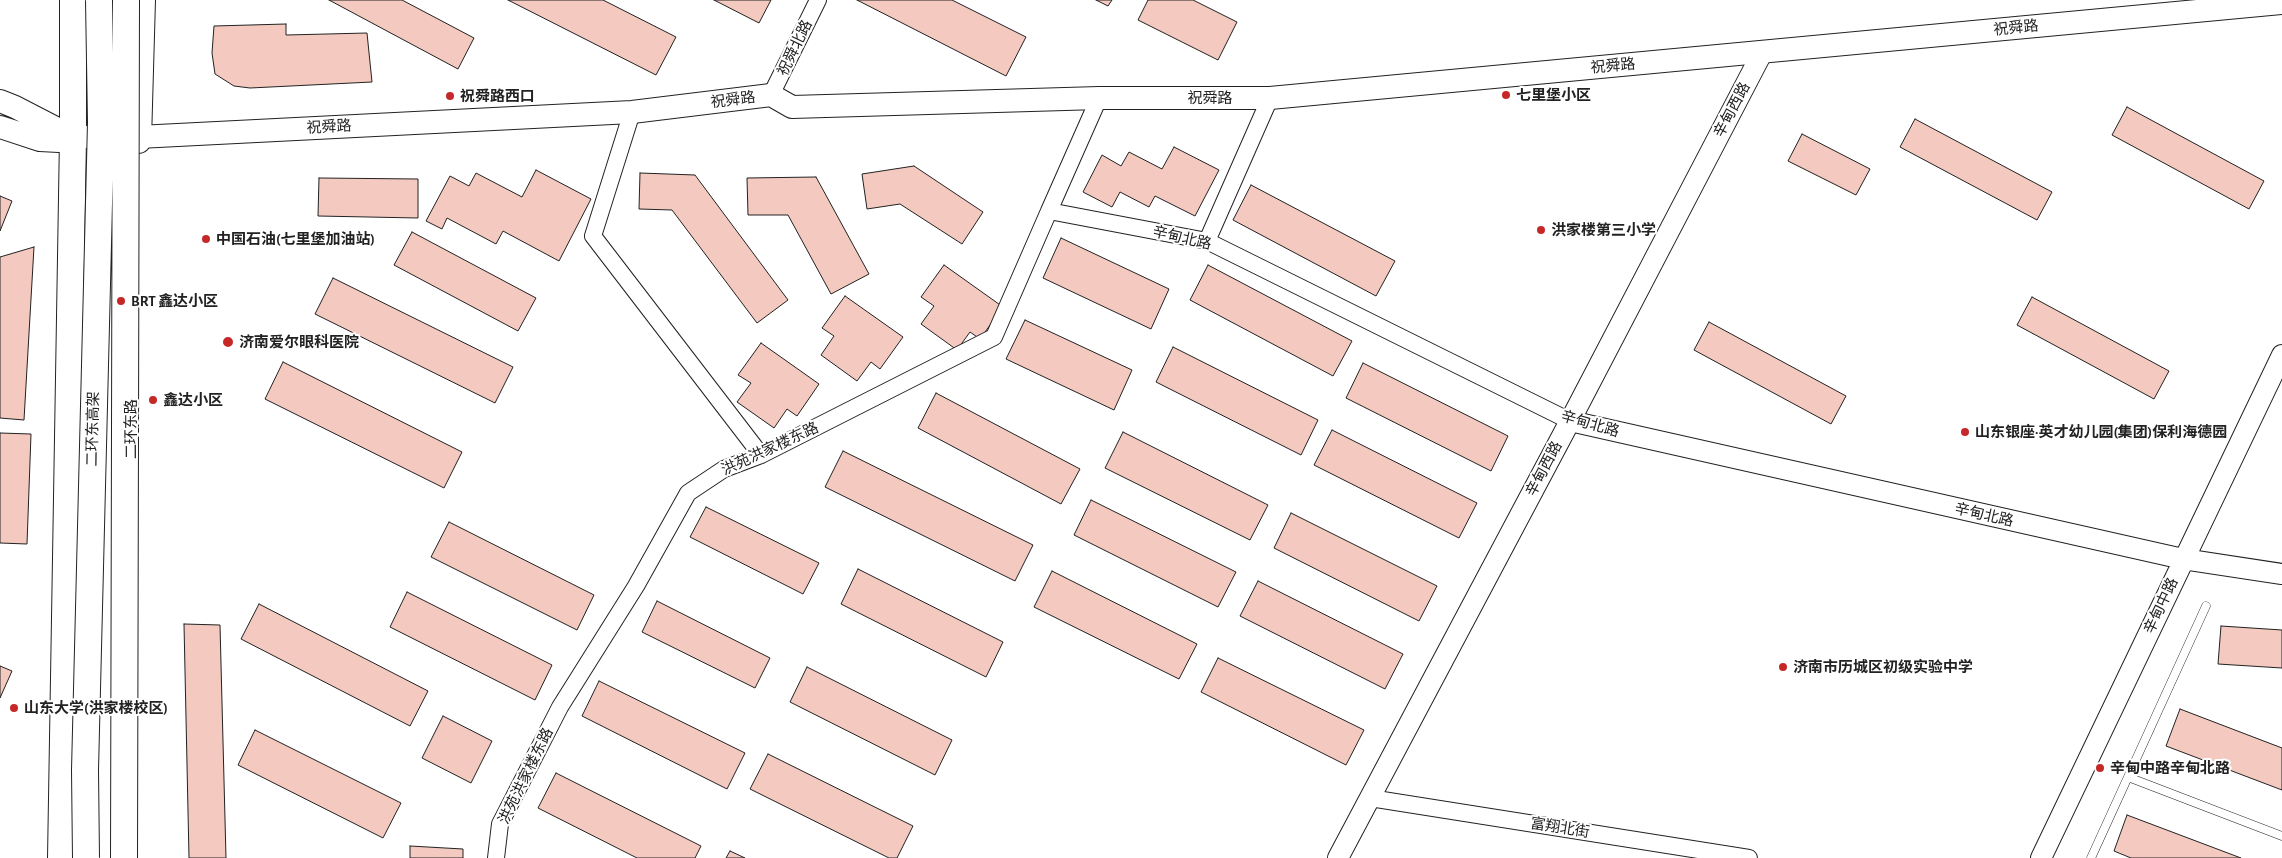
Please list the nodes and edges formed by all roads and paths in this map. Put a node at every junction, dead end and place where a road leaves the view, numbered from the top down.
1 (73, 0) edge
2 (99, 0) edge
3 (126, 0) edge
4 (142, 0) edge
5 (818, 0) edge
6 (2282, 3) edge
7 (1762, 53) junction
8 (771, 95) junction
9 (1099, 98) junction
10 (1270, 98) junction
11 (0, 102) edge
12 (632, 112) junction
13 (0, 127) edge
14 (73, 136) junction
15 (138, 137) junction
16 (1049, 211) junction
17 (1207, 241) junction
18 (2282, 355) edge
19 (1570, 422) junction
20 (761, 455) junction
21 (2183, 559) junction
22 (2282, 574) edge
23 (2206, 606) dead end
24 (2128, 777) junction
25 (1370, 798) junction
26 (2282, 836) edge
27 (61, 858) edge
28 (86, 858) edge
29 (124, 858) edge
30 (133, 858) edge
31 (496, 858) edge
32 (1338, 858) edge
33 (1749, 858) edge
34 (2041, 858) edge
35 (2091, 858) edge

1 - 14 highway
2 - 28 highway, 二环东高架, bridge
3 - 29 highway, 二环东高架, bridge
4 - 15 highway, 二环东路
5 - 8 street, 祝舜北路
6 - 7 main road, 祝舜路
7 - 10 main road, 祝舜路
7 - 19 street, 辛甸西路
8 - 9 main road, 祝舜路
8 - 12 main road, 祝舜路
9 - 10 main road, 祝舜路
9 - 16 street
10 - 17 street
11 - 14 main road
12 - 15 main road, 祝舜路
12 - 20 street
13 - 14 main road
14 - 15 main road, 祝舜路
14 - 27 highway
15 - 30 highway, 二环东路
16 - 17 street, 辛甸北路
16 - 20 street, 洪苑洪家楼东路
17 - 19 street, 辛甸北路
18 - 21 street, 辛甸中路
19 - 21 street, 辛甸北路
19 - 25 street, 辛甸西路
20 - 31 street, 洪苑洪家楼东路
21 - 22 street, 辛甸北路
21 - 34 street, 辛甸中路
23 - 24 lane
24 - 26 lane
24 - 35 lane
25 - 32 street, 辛甸西路
25 - 33 street, 富翔北街

